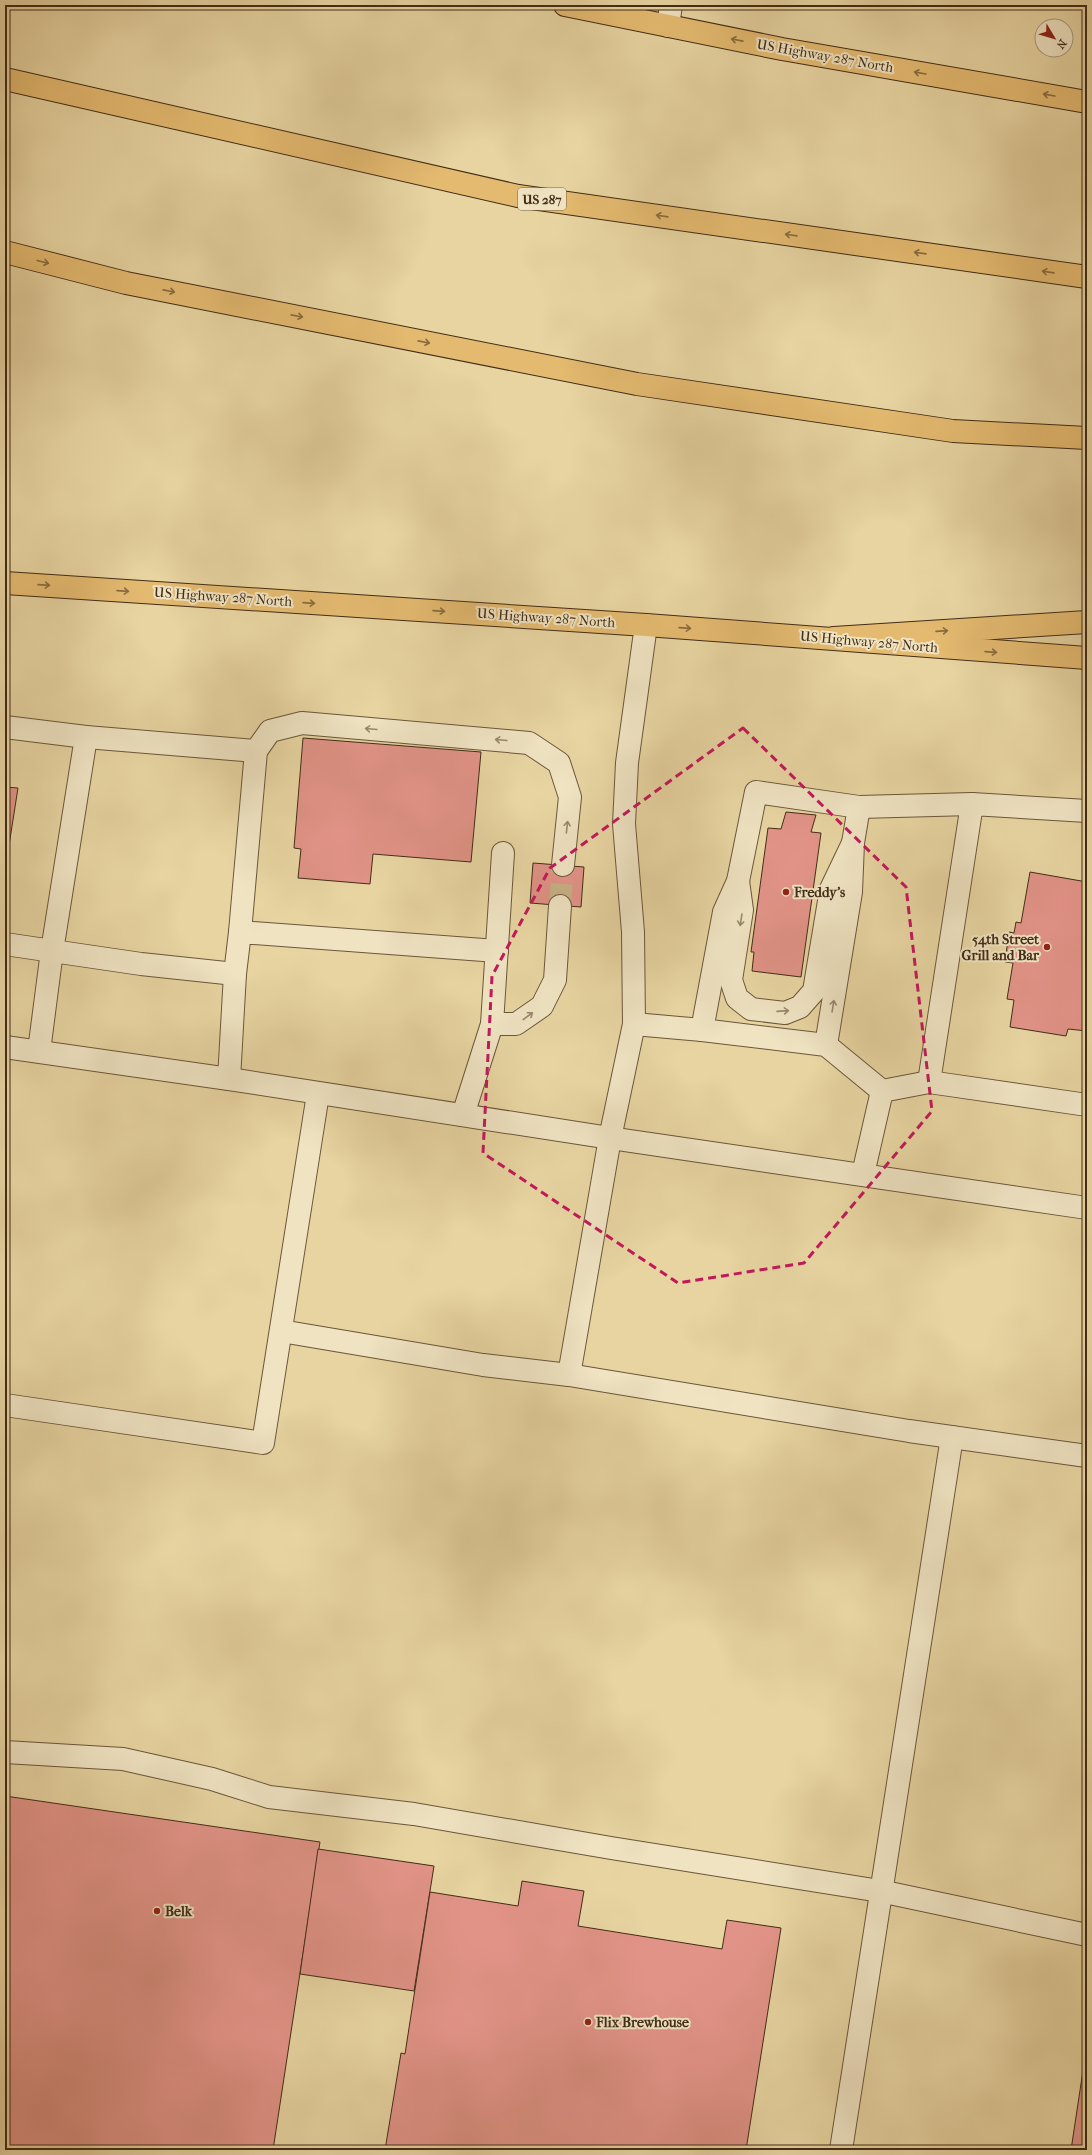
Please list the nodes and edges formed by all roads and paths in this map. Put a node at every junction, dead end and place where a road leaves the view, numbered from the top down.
1 (565, 5) edge
2 (669, 15) edge
3 (5, 79) edge
4 (1087, 102) edge
5 (5, 252) edge
6 (1087, 277) edge
7 (1087, 438) edge
8 (5, 583) edge
9 (1087, 622) edge
10 (646, 625) junction
11 (834, 638) junction
12 (1087, 658) edge
13 (5, 727) edge
14 (86, 737) junction
15 (256, 750) junction
16 (972, 804) junction
17 (859, 807) junction
18 (1087, 811) edge
19 (853, 844) junction
20 (503, 853) dead end
21 (563, 866) tunnel mouth
22 (738, 881) junction
23 (560, 906) tunnel mouth
24 (240, 932) junction
25 (5, 944) edge
26 (52, 951) junction
27 (497, 951) junction
28 (235, 974) junction
29 (492, 1024) junction
30 (634, 1024) junction
31 (702, 1030) junction
32 (826, 1045) junction
33 (5, 1047) edge
34 (39, 1051) junction
35 (229, 1079) junction
36 (929, 1082) junction
37 (882, 1091) junction
38 (318, 1094) junction
39 (1087, 1105) edge
40 (463, 1115) junction
41 (610, 1138) junction
42 (863, 1174) junction
43 (1087, 1208) edge
44 (281, 1332) junction
45 (569, 1375) junction
46 (5, 1405) edge
47 (952, 1437) junction
48 (1087, 1456) edge
49 (5, 1752) edge
50 (880, 1891) junction
51 (1087, 1935) edge
52 (841, 2150) edge

1 - 2 main road, US Highway 287 North
4 -> 2 main road, US Highway 287 North
6 -> 3 main road, US 287
5 -> 7 main road
8 -> 10 main road, US Highway 287 North
11 -> 9 main road
10 -> 11 main road, US Highway 287 North
10 - 30 lane
11 -> 12 main road, US Highway 287 North
13 - 14 lane
14 - 15 lane
14 - 26 lane
21 -> 15 lane
15 - 24 lane
16 - 17 lane
16 - 18 lane
16 - 36 lane
17 - 19 lane
17 - 22 lane
22 -> 19 lane
32 -> 19 lane
20 - 27 lane
22 - 31 lane
29 -> 23 lane
24 - 27 lane
24 - 28 lane
25 - 26 lane
26 - 28 lane
26 - 34 lane
27 - 29 lane
28 - 35 lane
29 - 40 lane
30 - 31 lane
30 - 41 lane
31 - 32 lane
32 - 37 lane
33 - 34 lane
34 - 35 lane
35 - 38 lane
36 - 37 lane
36 - 39 lane
37 - 42 lane
38 - 40 lane
38 - 44 lane
40 - 41 lane
41 - 42 lane
41 - 45 lane
42 - 43 lane
44 - 45 lane
44 - 46 lane
45 - 47 lane
47 - 48 lane
47 - 50 lane
49 - 50 lane
50 - 51 lane
50 - 52 lane

